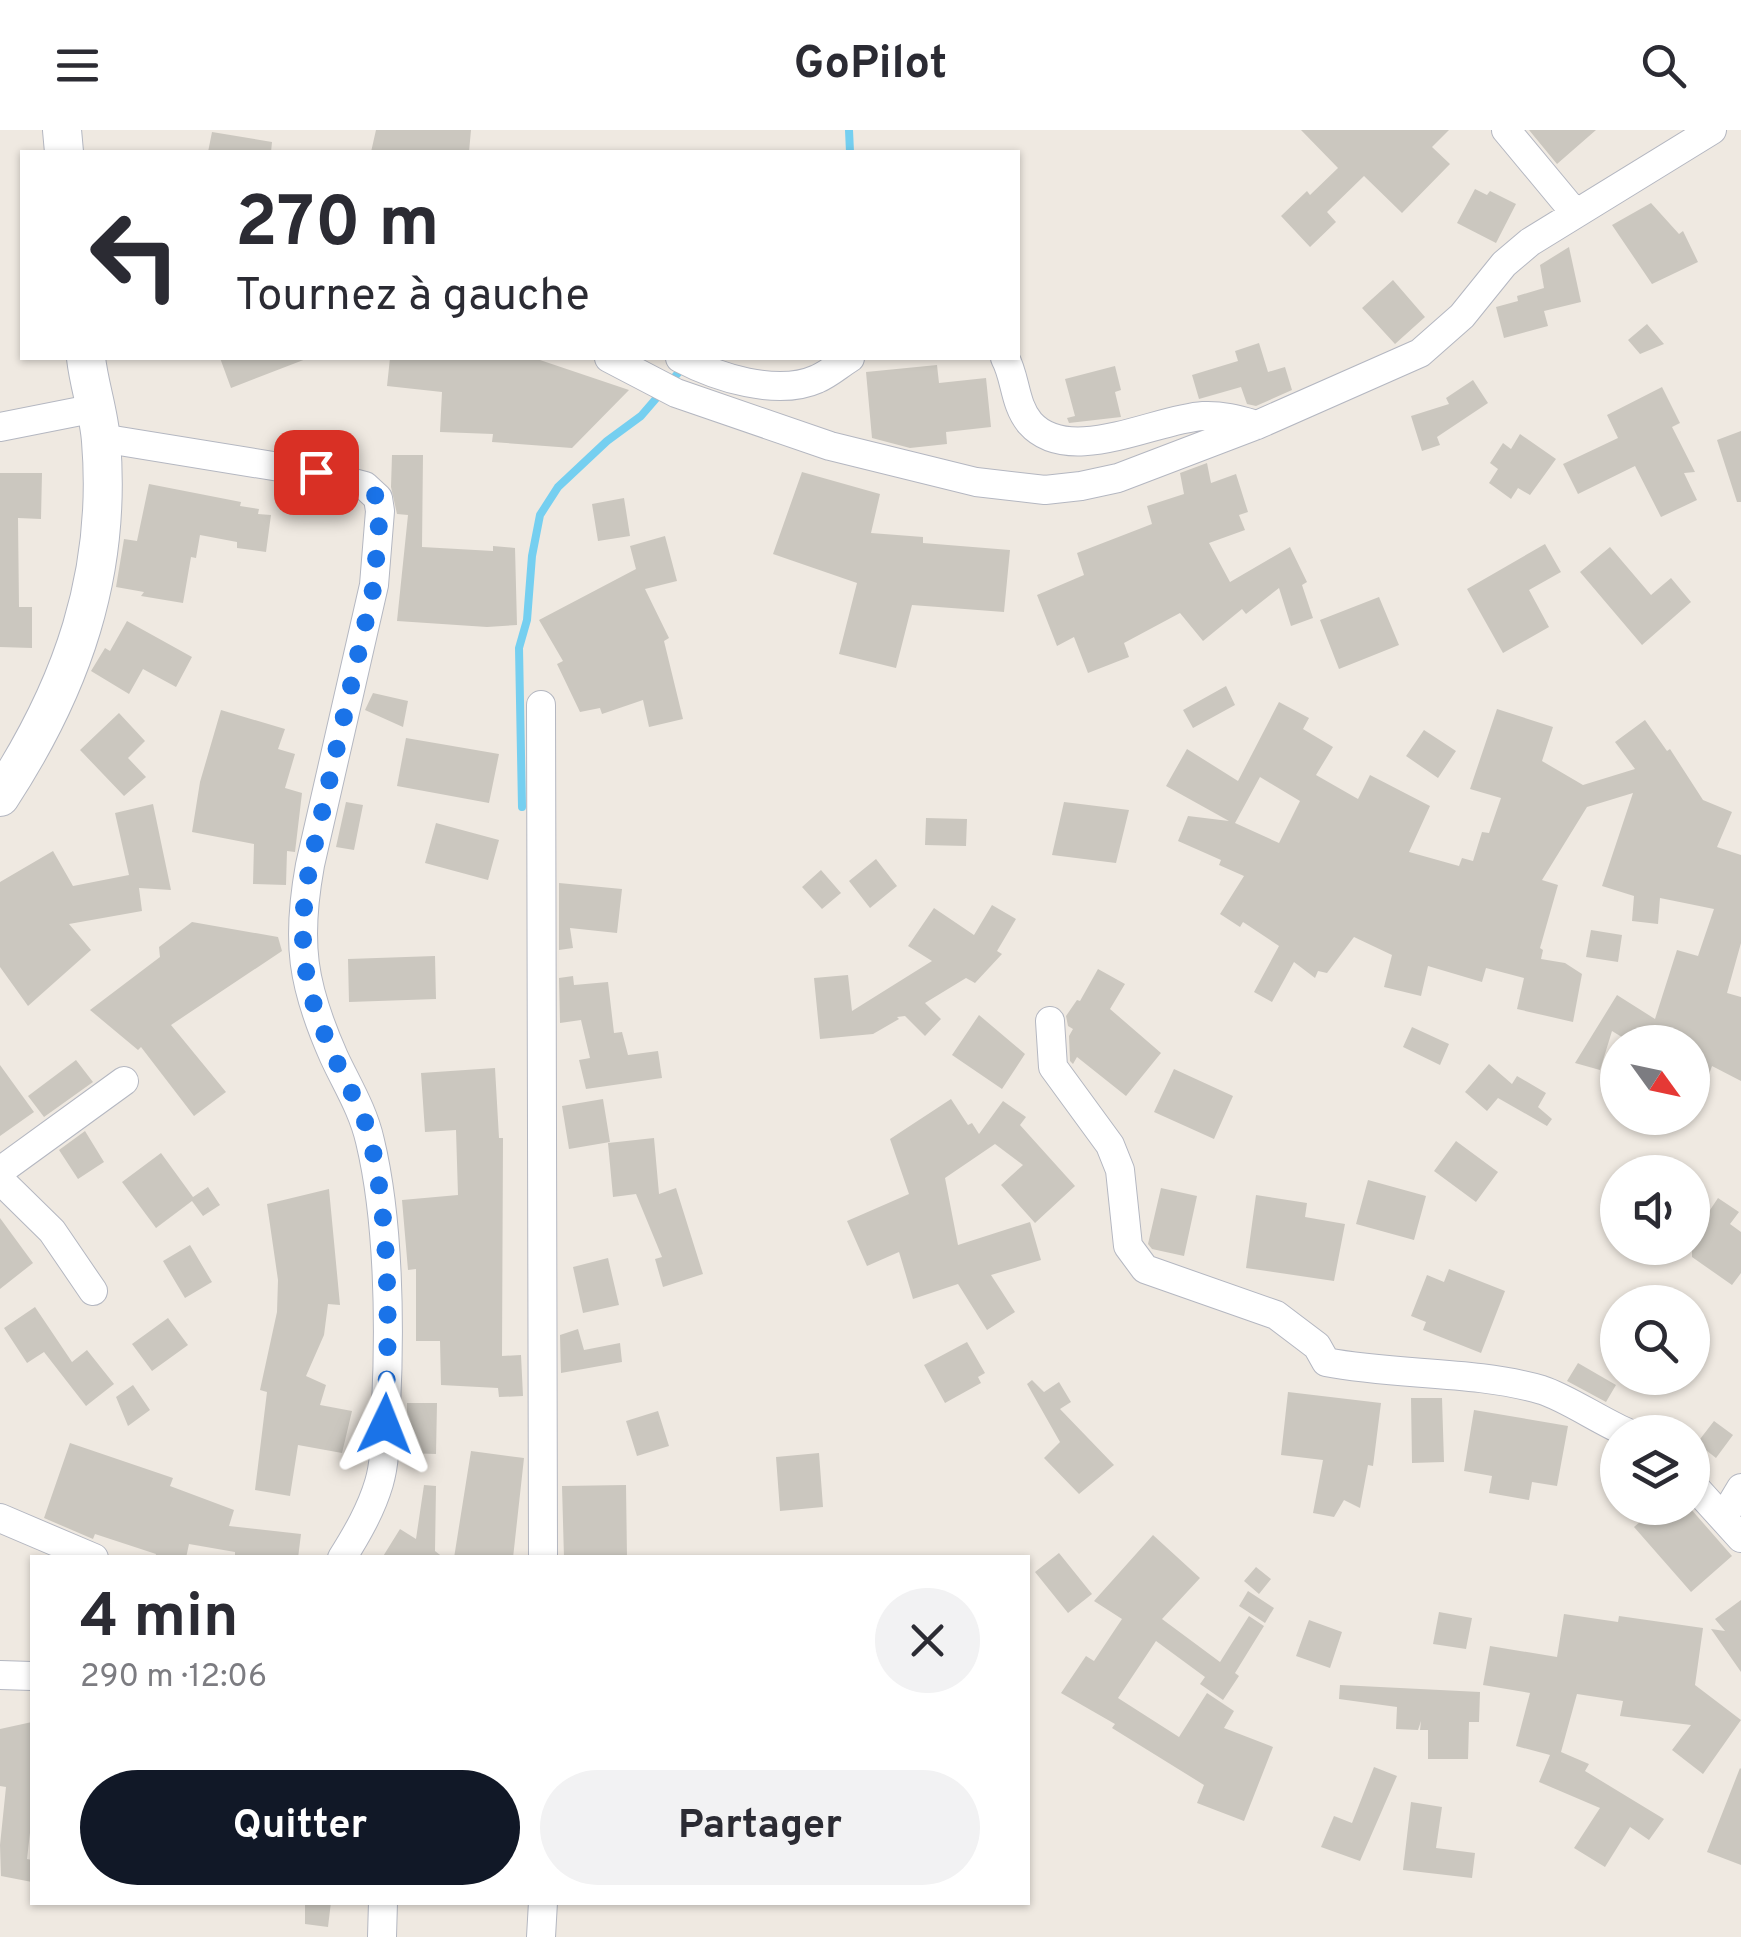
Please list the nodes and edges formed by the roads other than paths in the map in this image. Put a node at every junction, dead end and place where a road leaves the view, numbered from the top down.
1 (1506, 130) edge
2 (1712, 130) edge
3 (1575, 213) junction
4 (86, 360) edge
5 (613, 360) edge
6 (847, 360) edge
7 (1006, 360) edge
8 (686, 361) edge
9 (98, 423) junction
10 (1257, 425) junction
11 (0, 427) edge
12 (542, 705) dead end
13 (0, 797) edge
14 (1050, 1021) dead end
15 (124, 1081) dead end
16 (0, 1171) edge
17 (0, 1180) edge
18 (94, 1290) dead end
19 (1600, 1419) edge
20 (1741, 1488) edge
21 (1710, 1504) edge
22 (0, 1518) edge
23 (1732, 1528) edge
24 (87, 1555) edge
25 (344, 1555) edge
26 (543, 1555) edge
27 (0, 1675) edge
28 (30, 1676) edge
29 (383, 1905) edge
30 (543, 1905) edge
31 (382, 1937) edge
32 (541, 1937) edge

1 - 3 street
2 - 3 street
3 - 10 street
4 - 9 street
5 - 10 street
6 - 8 street
7 - 10 street
9 - 11 street
9 - 13 street
9 - 25 street
12 - 26 street
14 - 19 street
15 - 16 street
17 - 18 street
20 - 23 street
21 - 23 street
22 - 24 street
27 - 28 street
29 - 31 street
30 - 32 street

